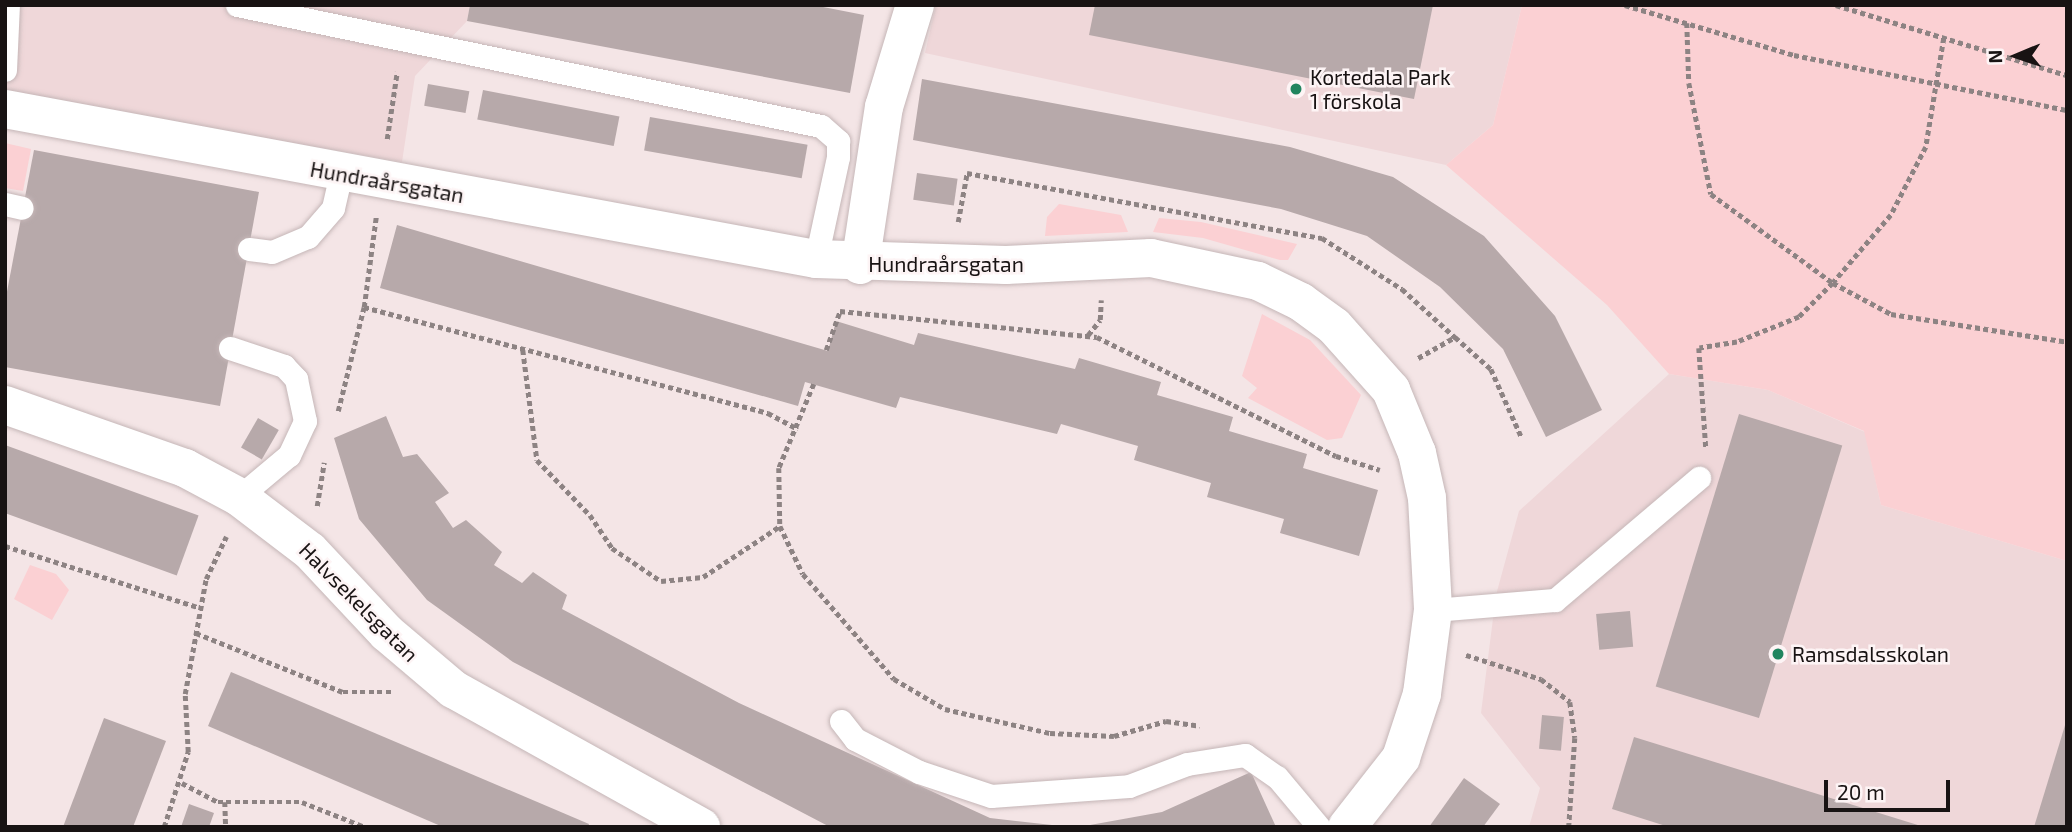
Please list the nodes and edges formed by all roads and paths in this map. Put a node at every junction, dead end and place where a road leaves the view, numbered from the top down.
1 (8, 5) edge
2 (237, 5) edge
3 (915, 5) edge
4 (1625, 5) edge
5 (1836, 5) edge
6 (1687, 23) junction
7 (1944, 38) junction
8 (401, 41) junction
9 (5, 71) edge
10 (2067, 75) edge
11 (1937, 88) junction
12 (5, 109) edge
13 (2067, 110) edge
14 (341, 174) junction
15 (381, 181) junction
16 (249, 249) dead end
17 (816, 259) junction
18 (860, 265) junction
19 (1833, 283) junction
20 (364, 307) junction
21 (2067, 342) edge
22 (230, 348) dead end
23 (523, 350) junction
24 (826, 350) dead end
25 (1381, 380) junction
26 (814, 384) dead end
27 (5, 405) edge
28 (334, 423) dead end
29 (798, 429) junction
30 (1522, 438) dead end
31 (327, 449) dead end
32 (1699, 478) joint
33 (1424, 484) junction
34 (239, 497) junction
35 (780, 526) junction
36 (5, 546) edge
37 (310, 551) junction
38 (200, 608) junction
39 (1431, 627) junction
40 (196, 633) junction
41 (437, 676) junction
42 (841, 722) dead end
43 (1224, 758) junction
44 (182, 783) junction
45 (225, 803) junction
46 (164, 827) edge
47 (226, 827) edge
48 (365, 827) edge
49 (701, 827) edge
50 (1319, 827) edge
51 (1347, 827) edge
52 (1569, 827) edge

1 - 9 lane
2 - 8 lane
3 - 18 street
4 - 6 path
5 - 7 path
6 - 11 path
6 - 19 path
7 - 10 path
7 - 11 path
8 - 15 path
8 - 17 lane
11 - 13 path
11 - 19 path
12 - 14 street, Hundraårsgatan
14 - 15 street, Hundraårsgatan
14 - 16 lane
15 - 17 street, Hundraårsgatan
15 - 20 path
17 - 18 street, Hundraårsgatan
18 - 25 street, Hundraårsgatan
19 - 21 path
19 - 32 path
20 - 23 path
20 - 28 path
22 - 34 lane
23 - 29 path
23 - 35 path
24 - 33 path
25 - 30 path
25 - 33 street, Hundraårsgatan
26 - 29 path
27 - 34 street, Halvsekelsgatan
29 - 35 path
31 - 37 path
32 - 39 lane
33 - 39 street, Hundraårsgatan
34 - 37 street, Halvsekelsgatan
34 - 38 path
35 - 43 path
36 - 38 path
37 - 41 street, Halvsekelsgatan
38 - 40 path
39 - 51 street, Hundraårsgatan
39 - 52 path
40 - 41 path
40 - 44 path
41 - 49 street, Halvsekelsgatan
42 - 43 lane
43 - 50 lane
44 - 45 path
44 - 46 path
45 - 47 path
45 - 48 path

